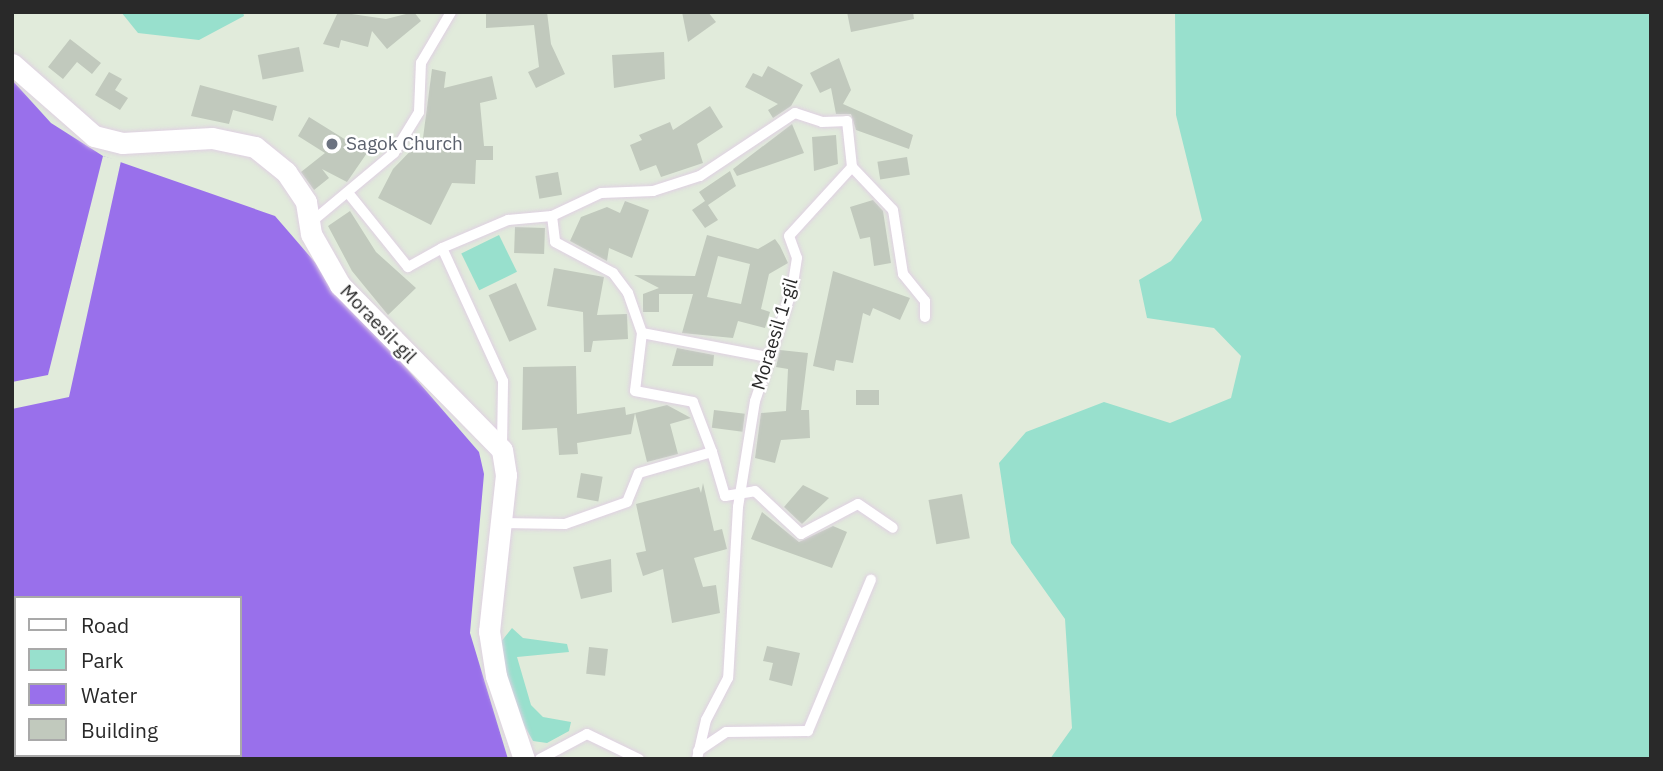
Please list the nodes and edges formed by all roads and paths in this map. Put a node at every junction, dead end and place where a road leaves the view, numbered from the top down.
1 (451, 12) edge
2 (12, 64) edge
3 (852, 167) junction
4 (349, 194) junction
5 (552, 216) junction
6 (309, 224) junction
7 (442, 248) junction
8 (925, 317) dead end
9 (642, 333) junction
10 (768, 357) junction
11 (502, 450) junction
12 (712, 452) junction
13 (740, 495) junction
14 (501, 523) junction
15 (893, 528) dead end
16 (871, 580) dead end
17 (695, 756) edge
18 (524, 759) edge
19 (540, 759) edge
20 (639, 759) edge

1 - 4 lane
2 - 6 street, Moraesil-gil
3 - 5 lane
3 - 8 lane
3 - 10 lane, Moraesil 1-gil
4 - 6 lane
4 - 7 lane
5 - 7 lane
5 - 9 lane
6 - 11 street, Moraesil-gil
7 - 11 lane
9 - 10 lane
9 - 12 lane
10 - 13 lane, Moraesil 1-gil
11 - 14 street
12 - 13 lane
12 - 14 lane
13 - 15 lane
13 - 17 lane, Moraesil 1-gil
14 - 18 street
16 - 17 lane
19 - 20 lane

